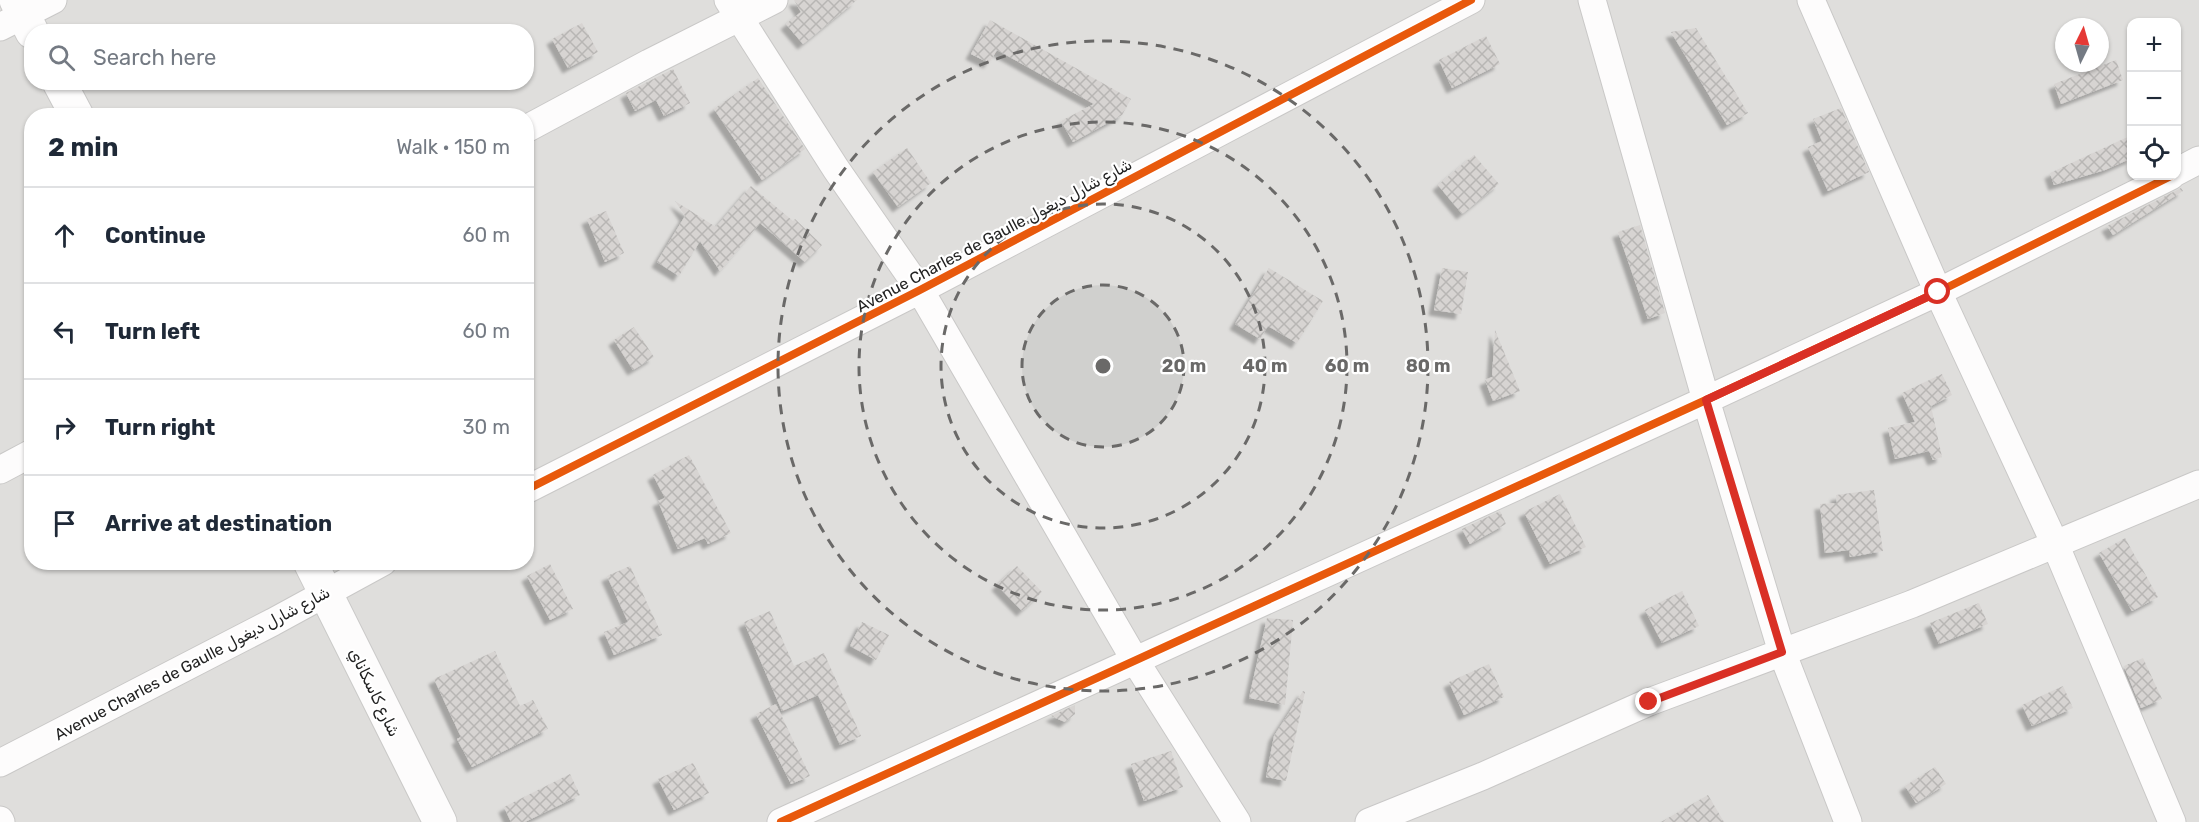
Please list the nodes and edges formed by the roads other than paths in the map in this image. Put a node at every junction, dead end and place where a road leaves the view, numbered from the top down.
1 (53, 0) edge
2 (774, 0) edge
3 (1471, 0) edge
4 (1592, 0) edge
5 (1811, 0) edge
6 (733, 9) edge
7 (18, 19) edge
8 (63, 90) edge
9 (73, 108) edge
10 (534, 125) edge
11 (2199, 160) edge
12 (2181, 169) edge
13 (2163, 180) edge
14 (920, 290) junction
15 (1938, 292) junction
16 (1706, 400) junction
17 (24, 457) edge
18 (0, 470) edge
19 (2199, 484) edge
20 (534, 486) edge
21 (2055, 544) junction
22 (314, 570) edge
23 (368, 570) edge
24 (325, 593) junction
25 (1782, 652) junction
26 (1136, 662) junction
27 (0, 763) edge
28 (440, 822) edge
29 (781, 822) edge
30 (1238, 822) edge
31 (1369, 822) edge
32 (1848, 822) edge
33 (2172, 822) edge

1 - 7 street
2 - 6 street
3 - 14 street, Avenue Charles de Gaulle شارع شارل ديغول
4 - 16 street
5 - 15 street
6 - 10 street
6 - 14 street
8 - 9 street
11 - 12 street
13 - 15 street
14 - 20 street, Avenue Charles de Gaulle شارع شارل ديغول
14 - 26 street
15 - 16 street
15 - 21 street
16 - 25 street
16 - 26 street
17 - 18 street
19 - 21 street
21 - 25 street
21 - 33 street
22 - 24 street, شارع كاسكاناي
23 - 24 street, Avenue Charles de Gaulle شارع شارل ديغول
24 - 27 street, Avenue Charles de Gaulle شارع شارل ديغول
24 - 28 street, شارع كاسكاناي
25 - 31 street
25 - 32 street
26 - 29 street
26 - 30 street

